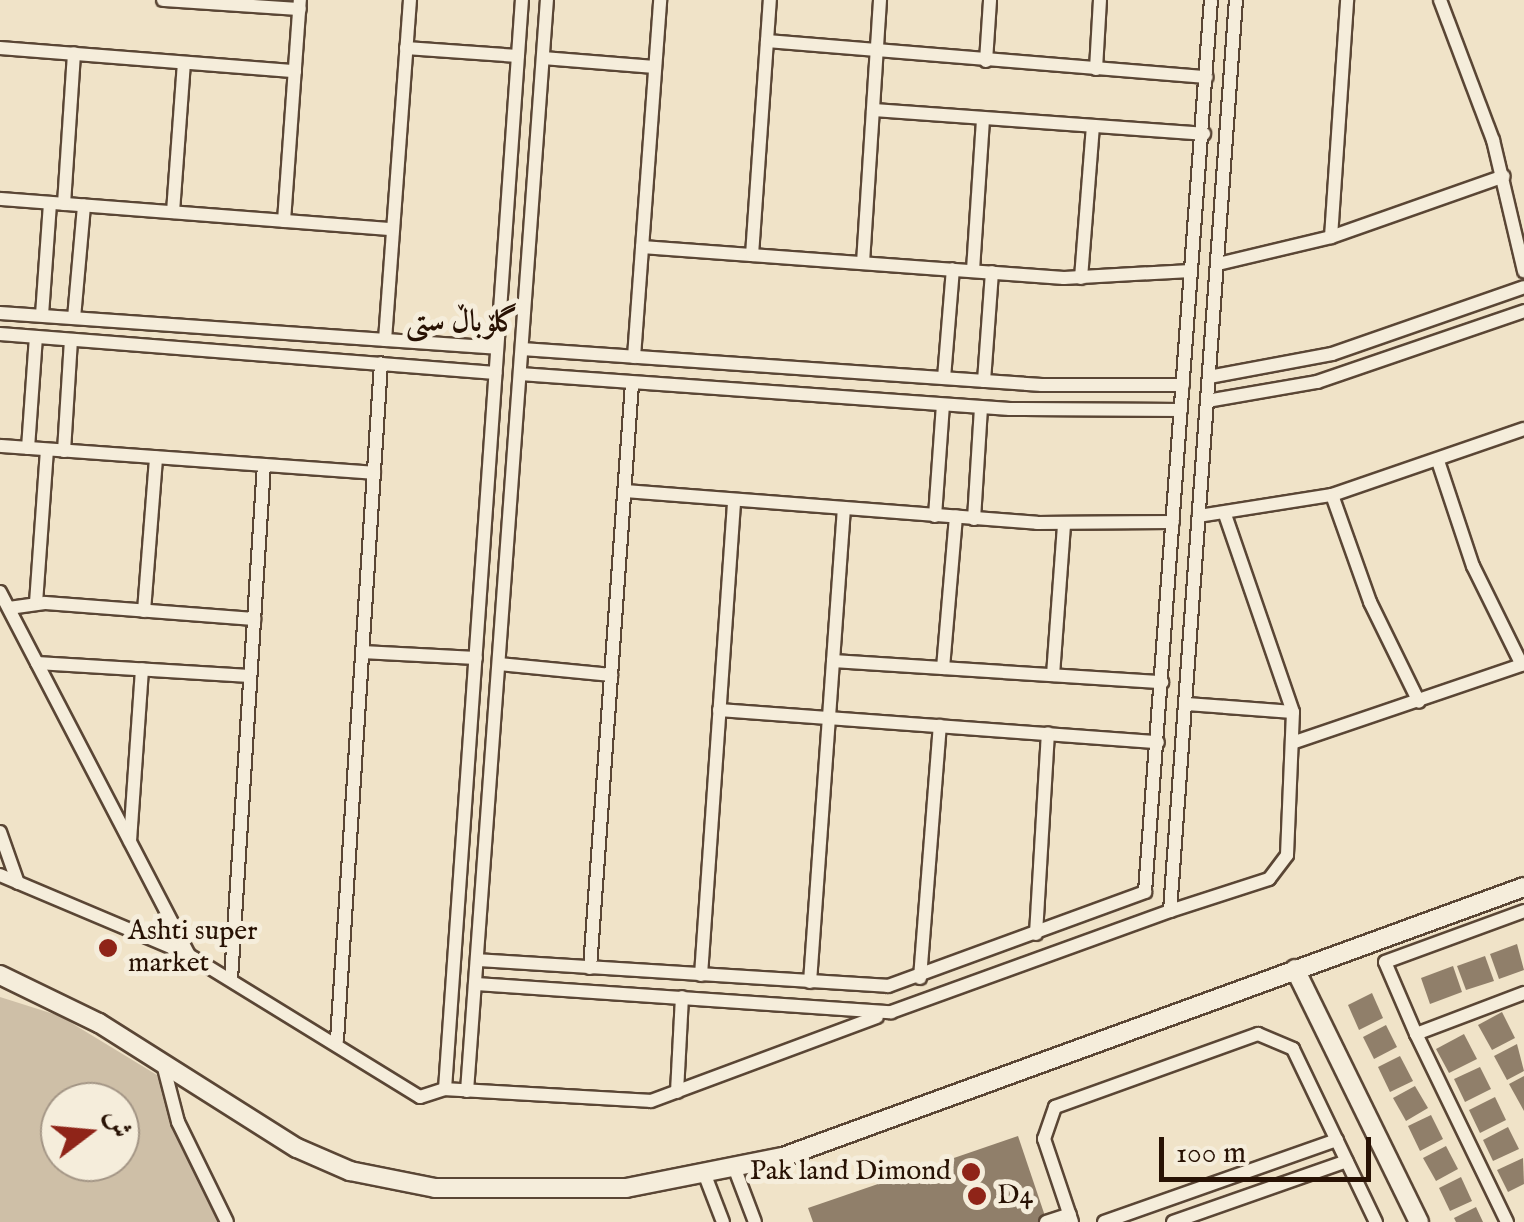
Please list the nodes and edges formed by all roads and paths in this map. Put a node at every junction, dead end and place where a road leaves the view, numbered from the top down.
1 (163, 0) edge
2 (410, 0) edge
3 (522, 0) edge
4 (547, 0) edge
5 (660, 0) edge
6 (770, 0) edge
7 (880, 0) edge
8 (990, 0) edge
9 (1100, 0) edge
10 (1211, 0) edge
11 (1236, 0) edge
12 (1347, 0) edge
13 (1440, 0) edge
14 (189, 1) edge
15 (300, 5) edge
16 (767, 41) junction
17 (0, 48) edge
18 (406, 48) junction
19 (877, 52) junction
20 (74, 53) junction
21 (518, 56) junction
22 (543, 58) junction
23 (986, 61) junction
24 (184, 63) junction
25 (655, 67) junction
26 (1096, 68) junction
27 (295, 71) junction
28 (1207, 77) junction
29 (873, 110) junction
30 (983, 118) junction
31 (1093, 126) junction
32 (1204, 134) junction
33 (1504, 176) junction
34 (0, 199) edge
35 (57, 203) junction
36 (84, 205) junction
37 (174, 212) junction
38 (284, 221) junction
39 (393, 229) junction
40 (1332, 238) junction
41 (642, 247) junction
42 (752, 255) junction
43 (863, 262) junction
44 (1218, 264) junction
45 (953, 269) junction
46 (972, 270) junction
47 (1192, 271) junction
48 (1524, 271) edge
49 (992, 272) junction
50 (1080, 278) junction
51 (1524, 287) edge
52 (1524, 311) edge
53 (0, 312) edge
54 (42, 316) junction
55 (74, 318) junction
56 (0, 334) edge
57 (36, 337) junction
58 (72, 340) junction
59 (385, 340) junction
60 (497, 348) junction
61 (522, 349) junction
62 (634, 357) junction
63 (381, 363) junction
64 (495, 373) junction
65 (520, 374) junction
66 (1209, 377) junction
67 (944, 378) junction
68 (984, 380) junction
69 (632, 382) junction
70 (1183, 385) junction
71 (1207, 401) junction
72 (944, 405) junction
73 (981, 407) junction
74 (1181, 410) junction
75 (1524, 428) edge
76 (0, 446) edge
77 (28, 448) junction
78 (47, 450) junction
79 (64, 451) junction
80 (156, 457) junction
81 (1438, 461) junction
82 (264, 465) junction
83 (374, 473) junction
84 (624, 491) junction
85 (1332, 494) junction
86 (734, 500) junction
87 (844, 508) junction
88 (1225, 514) junction
89 (935, 516) junction
90 (1199, 516) junction
91 (956, 517) junction
92 (974, 519) junction
93 (1173, 522) junction
94 (1064, 524) junction
95 (0, 592) edge
96 (36, 603) junction
97 (8, 608) junction
98 (144, 611) junction
99 (254, 619) junction
100 (362, 652) junction
101 (476, 658) junction
102 (833, 661) junction
103 (37, 663) junction
104 (499, 664) junction
105 (1523, 664) edge
106 (943, 668) junction
107 (142, 669) junction
108 (611, 674) junction
109 (1054, 675) junction
110 (250, 676) junction
111 (1162, 682) junction
112 (1418, 702) junction
113 (1187, 704) junction
114 (720, 710) junction
115 (1293, 712) junction
116 (829, 718) junction
117 (940, 726) junction
118 (1048, 733) junction
119 (1158, 742) junction
120 (1296, 742) junction
121 (0, 832) edge
122 (130, 842) junction
123 (0, 875) edge
124 (18, 884) junction
125 (1524, 887) edge
126 (1170, 911) junction
127 (1524, 911) edge
128 (1036, 934) junction
129 (189, 955) junction
130 (476, 960) junction
131 (590, 968) junction
132 (1295, 969) junction
133 (0, 975) edge
134 (701, 975) junction
135 (232, 978) junction
136 (920, 978) junction
137 (810, 982) junction
138 (475, 984) junction
139 (1523, 996) edge
140 (682, 998) junction
141 (891, 1012) junction
142 (1416, 1034) junction
143 (337, 1040) junction
144 (163, 1064) junction
145 (445, 1089) junction
146 (467, 1091) junction
147 (677, 1092) junction
148 (1337, 1140) junction
149 (1348, 1161) junction
150 (736, 1172) junction
151 (706, 1178) junction
152 (1071, 1218) edge
153 (228, 1222) edge
154 (723, 1222) edge
155 (755, 1222) edge
156 (1046, 1222) edge
157 (1104, 1222) edge
158 (1173, 1222) edge
159 (1376, 1222) edge
160 (1419, 1222) edge
161 (1507, 1222) edge

1 - 14 street
2 - 18 street
3 - 21 street
4 - 22 street
5 - 25 street
6 - 16 street
7 - 19 street
8 - 23 street
9 - 26 street
10 - 28 street
11 - 44 street
12 - 40 street
13 - 33 street
14 - 15 street
15 - 27 street
16 - 19 street
16 - 42 street
17 - 20 street
18 - 21 street
18 - 39 street
19 - 23 street
19 - 29 street
20 - 24 street
20 - 35 street
21 - 60 street
22 - 25 street
22 - 61 street
23 - 26 street
24 - 27 street
24 - 37 street
25 - 41 street
26 - 28 street
27 - 38 street
28 - 32 street
29 - 30 street
29 - 43 street
30 - 31 street
30 - 46 street
31 - 32 street
31 - 50 street
32 - 47 street
33 - 40 street
33 - 48 street
34 - 35 street
35 - 36 street
35 - 54 street
36 - 37 street
36 - 55 street
37 - 38 street
38 - 39 street
39 - 59 street
40 - 44 street
41 - 42 street
41 - 62 street
42 - 43 street
43 - 45 street
44 - 66 street
45 - 46 street
45 - 67 street
46 - 49 street
47 - 50 street
47 - 70 street
49 - 50 street
49 - 68 street
51 - 66 street
52 - 71 street
53 - 54 street
54 - 55 street
55 - 59 street
56 - 57 street
57 - 58 street
57 - 77 street
58 - 63 street
58 - 79 street
59 - 60 street
60 - 64 street
61 - 62 street
61 - 65 street
62 - 67 street
63 - 64 street
63 - 83 street
64 - 101 street
65 - 69 street
65 - 104 street
66 - 71 street
67 - 68 street
68 - 70 street
69 - 72 street
69 - 84 street
70 - 74 street
71 - 90 street
72 - 73 street
72 - 89 street
73 - 74 street
73 - 92 street
74 - 93 street
75 - 81 street
76 - 77 street
77 - 78 street
78 - 79 street
78 - 96 street
79 - 80 street
80 - 82 street
80 - 98 street
81 - 85 street
81 - 105 street
82 - 83 street
82 - 99 street
83 - 100 street
84 - 86 street
84 - 108 street
85 - 88 street
85 - 112 street
86 - 87 street
86 - 114 street
87 - 89 street
87 - 102 street
88 - 90 street
88 - 115 street
89 - 91 street
90 - 113 street
91 - 92 street
91 - 106 street
92 - 94 street
93 - 94 street
93 - 111 street
94 - 109 street
95 - 97 street
96 - 97 street
96 - 98 street
97 - 103 street
98 - 99 street
99 - 110 street
100 - 101 street
100 - 143 street
101 - 145 street
102 - 106 street
102 - 116 street
103 - 107 street
103 - 122 street
104 - 108 street
104 - 130 street
105 - 112 street
106 - 109 street
107 - 110 street
107 - 122 street
108 - 131 street
109 - 111 street
110 - 135 street
111 - 119 street
112 - 120 street
113 - 115 street
113 - 126 street
114 - 116 street
114 - 134 street
115 - 120 street
116 - 117 street
116 - 137 street
117 - 118 street
117 - 136 street
118 - 119 street
118 - 128 street
119 - 128 street
120 - 126 street
121 - 124 street
122 - 129 street
123 - 124 street
124 - 129 street
125 - 132 street
126 - 141 street
127 - 142 street
128 - 136 street
129 - 135 street
130 - 131 street
130 - 138 street
131 - 134 street
132 - 150 street
132 - 160 street
133 - 144 street
134 - 137 street
135 - 143 street
136 - 137 street
138 - 140 street
138 - 146 street
139 - 142 street
140 - 141 street
140 - 147 street
141 - 147 street
142 - 161 street
143 - 145 street
144 - 151 street
144 - 153 street
145 - 146 street
146 - 147 street
148 - 149 street
148 - 152 street
148 - 157 street
149 - 158 street
149 - 159 street
150 - 151 street
150 - 155 street
151 - 154 street
152 - 156 street

